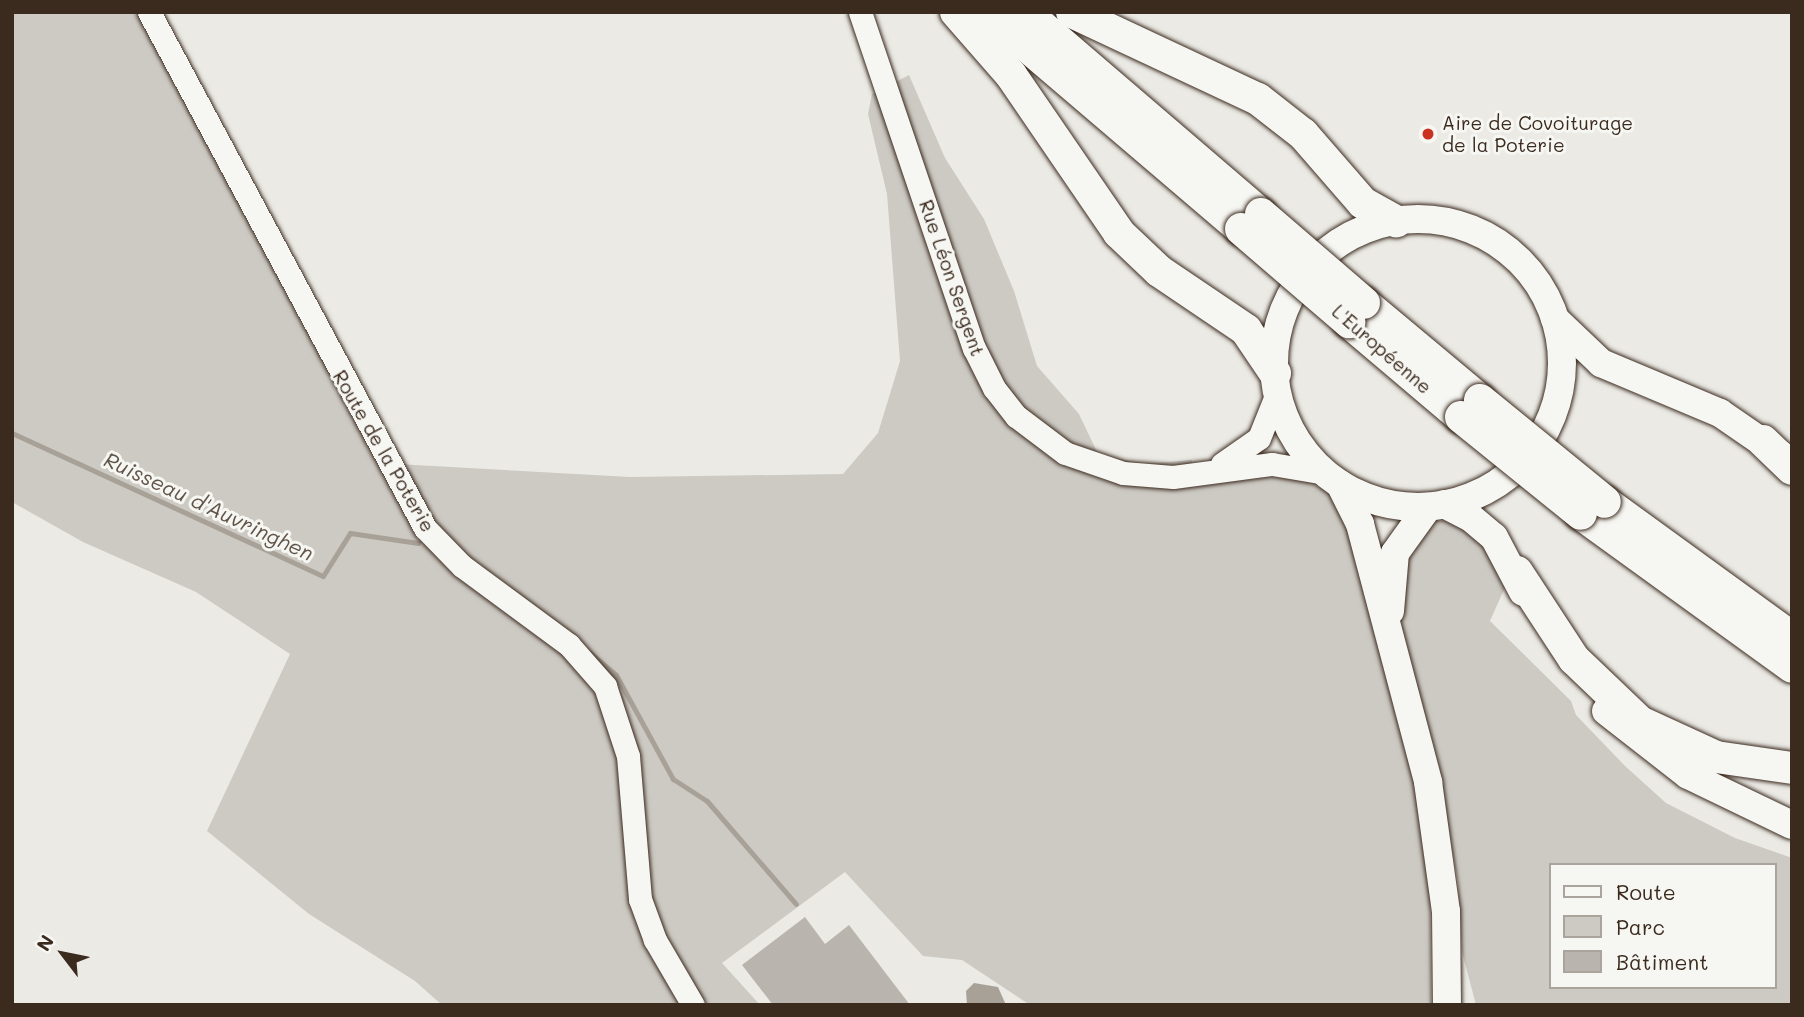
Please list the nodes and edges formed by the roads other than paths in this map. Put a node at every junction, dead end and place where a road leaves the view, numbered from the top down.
1 (149, 12) edge
2 (860, 12) edge
3 (956, 12) edge
4 (987, 12) edge
5 (1025, 12) edge
6 (1072, 12) edge
7 (1251, 221) junction
8 (1396, 221) junction
9 (1554, 318) junction
10 (1276, 383) junction
11 (1763, 441) junction
12 (1792, 463) edge
13 (1210, 469) junction
14 (1792, 469) edge
15 (1333, 479) junction
16 (1436, 506) junction
17 (1593, 508) junction
18 (1517, 572) junction
19 (1792, 638) edge
20 (1395, 652) junction
21 (1792, 667) edge
22 (1792, 768) edge
23 (1792, 825) edge
24 (693, 1005) edge
25 (1447, 1005) edge

1 - 24 street, Route de la Poterie
2 - 13 street, Rue Léon Sergent
3 - 10 highway
4 - 7 highway, L'Européenne
5 - 7 highway, L'Européenne
6 - 8 highway
7 - 17 highway, L'Européenne, bridge
8 - 9 main road
8 - 10 main road
9 - 11 main road
9 - 16 main road
10 - 13 street
10 - 15 main road
11 - 12 main road
11 - 14 highway
13 - 15 street
15 - 16 main road
15 - 20 main road
16 - 18 main road
16 - 20 main road
17 - 19 highway, L'Européenne
17 - 21 highway, L'Européenne
18 - 22 highway
18 - 23 main road
20 - 25 main road

